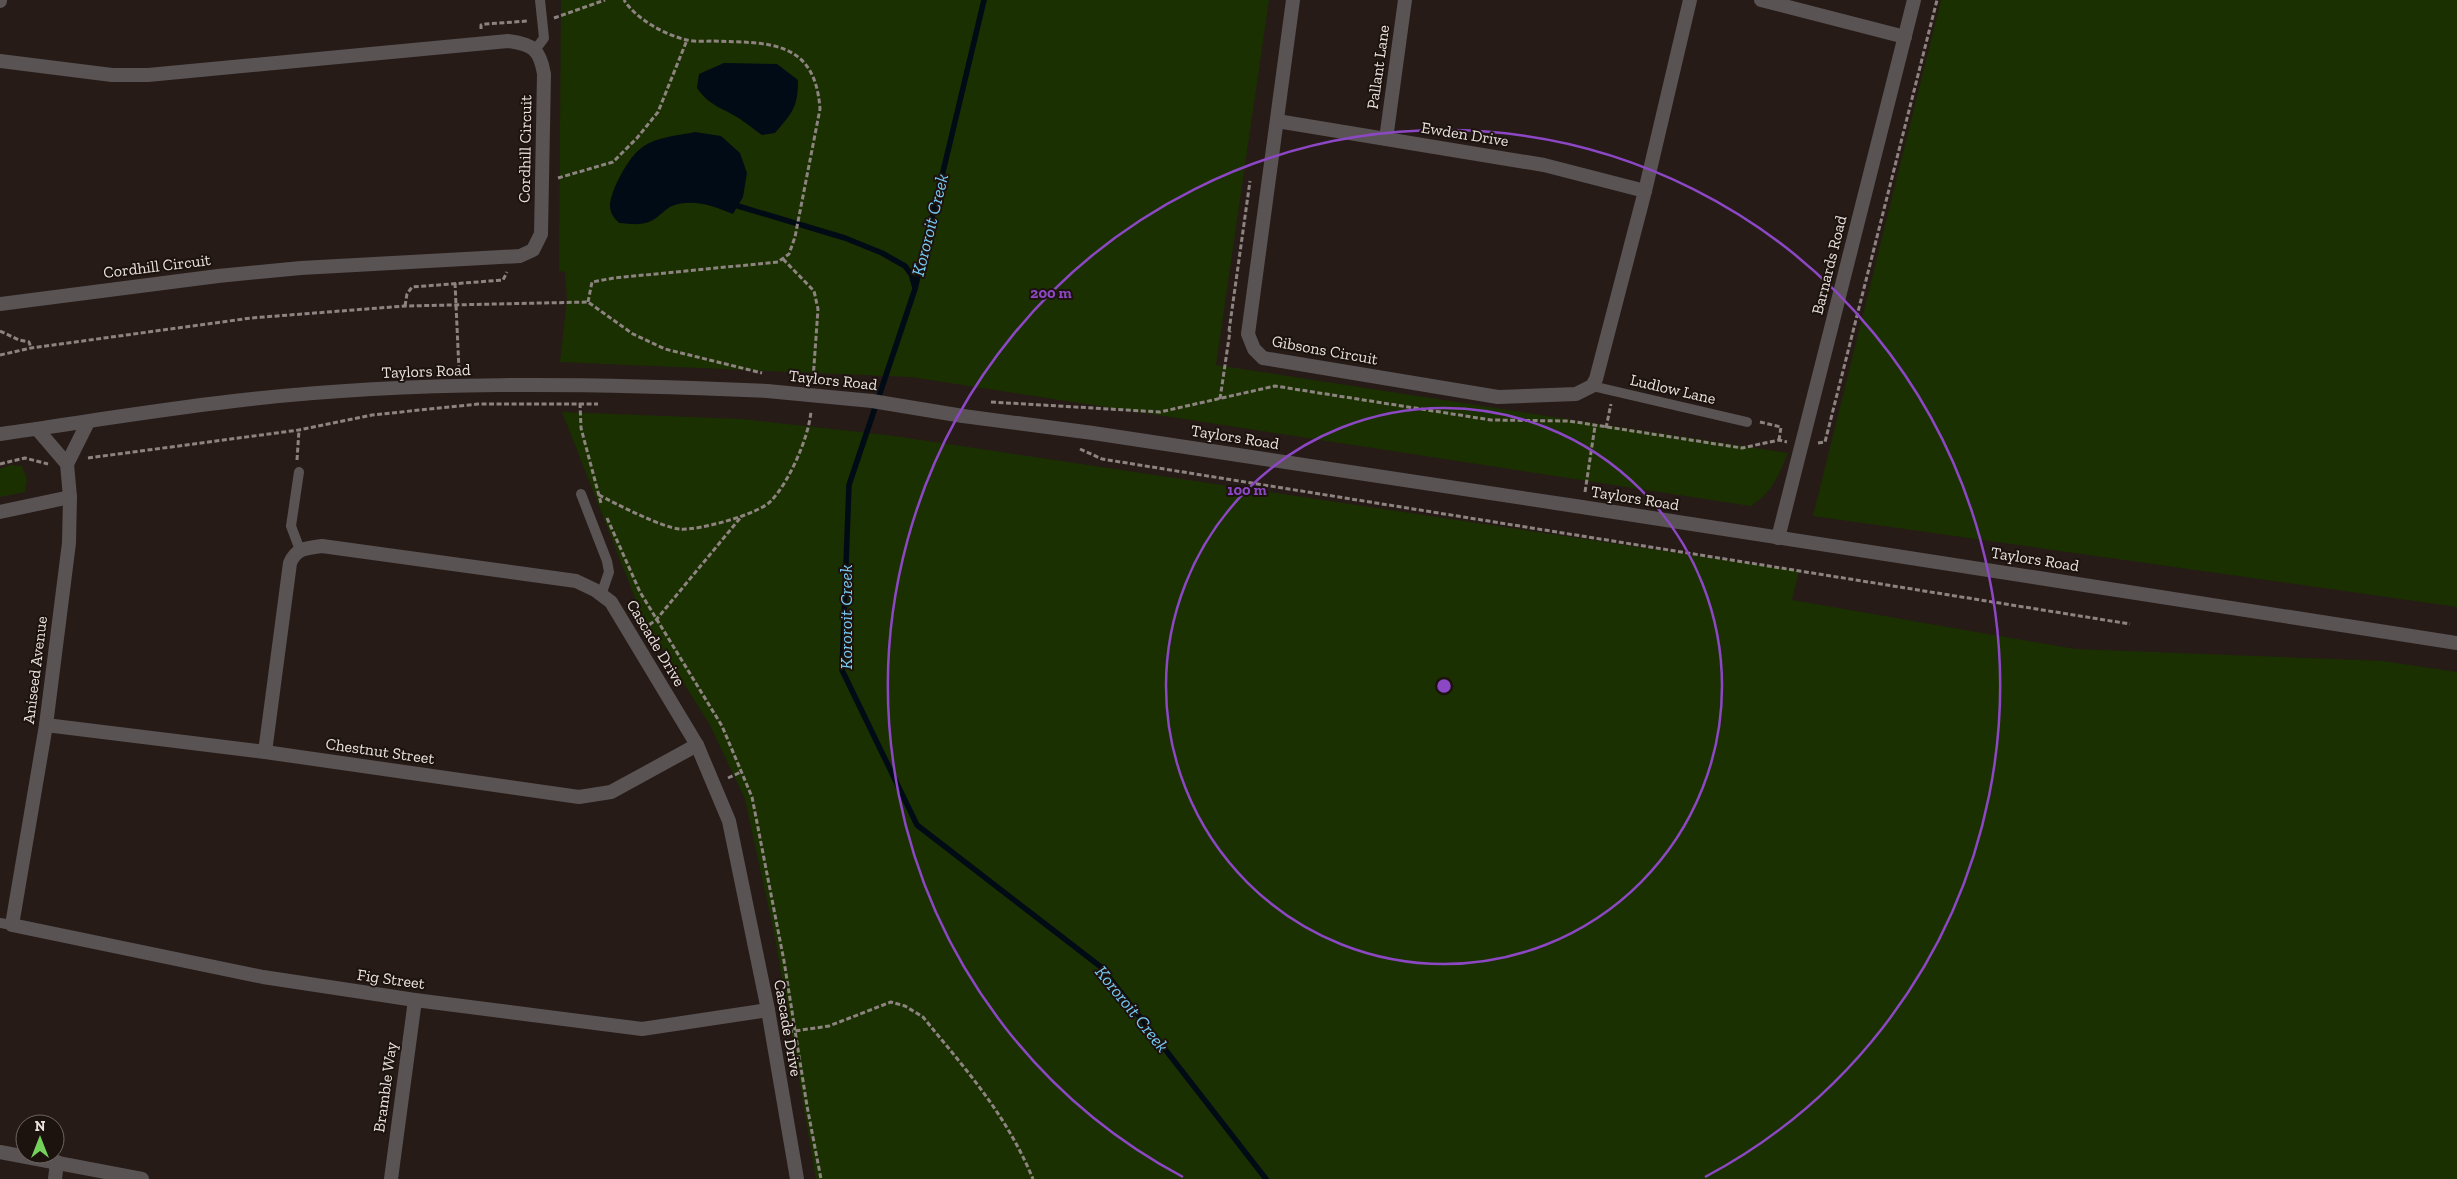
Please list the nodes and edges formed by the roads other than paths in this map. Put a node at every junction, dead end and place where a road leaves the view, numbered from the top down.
1 (540, 0) edge
2 (1293, 0) edge
3 (1405, 0) edge
4 (1690, 0) edge
5 (1761, 0) edge
6 (1914, 0) edge
7 (1905, 37) junction
8 (535, 50) junction
9 (0, 61) edge
10 (1277, 121) junction
11 (1386, 139) junction
12 (1645, 190) junction
13 (0, 304) edge
14 (1592, 386) junction
15 (88, 422) junction
16 (1748, 422) road end
17 (36, 429) junction
18 (0, 434) edge
19 (67, 464) junction
20 (299, 472) road end
21 (581, 494) dead end
22 (70, 497) junction
23 (0, 512) edge
24 (1778, 538) junction
25 (300, 550) junction
26 (601, 594) junction
27 (2457, 643) edge
28 (46, 725) junction
29 (697, 745) junction
30 (265, 752) junction
31 (6, 924) edge
32 (415, 1000) junction
33 (768, 1010) junction
34 (0, 1152) edge
35 (15, 1155) edge
36 (57, 1164) edge
37 (65, 1164) edge
38 (54, 1179) edge
39 (142, 1179) edge
40 (391, 1179) edge
41 (797, 1179) edge

1 - 8 lane
2 - 10 street
3 - 11 street, Pallant Lane
4 - 12 street
5 - 7 street
6 - 7 street, Barnards Road
7 - 24 street, Barnards Road
8 - 9 street
8 - 13 street, Cordhill Circuit
10 - 11 street, Ewden Drive
10 - 14 street, Gibsons Circuit
11 - 12 street, Ewden Drive
12 - 14 street
14 - 16 lane, Ludlow Lane
15 - 17 street, Taylors Road
15 - 19 street
15 - 24 street, Taylors Road, bridge
17 - 18 street, Taylors Road
17 - 19 street
19 - 22 street, Aniseed Avenue
20 - 25 lane
21 - 26 lane
22 - 23 street
22 - 28 street, Aniseed Avenue
24 - 27 street, Taylors Road
25 - 26 street, Cascade Drive
25 - 30 street
26 - 29 street, Cascade Drive
28 - 30 street, Chestnut Street
28 - 31 street, Aniseed Avenue
29 - 30 street, Chestnut Street
29 - 33 street, Cascade Drive
31 - 32 street, Fig Street
32 - 33 street, Fig Street
32 - 40 street, Bramble Way
33 - 41 street, Cascade Drive
34 - 35 street
36 - 38 street
37 - 39 street

